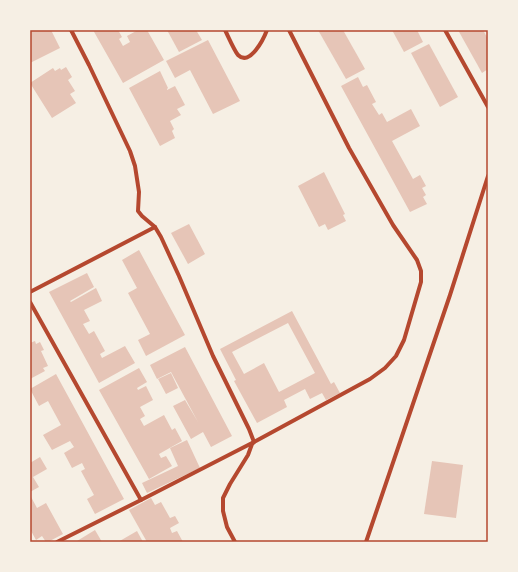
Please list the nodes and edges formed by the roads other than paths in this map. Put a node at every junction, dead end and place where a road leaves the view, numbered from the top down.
1 (71, 30) edge
2 (224, 30) edge
3 (267, 30) edge
4 (289, 30) edge
5 (446, 30) edge
6 (488, 107) edge
7 (488, 176) edge
8 (154, 227) junction
9 (30, 292) edge
10 (30, 302) edge
11 (254, 442) junction
12 (141, 500) junction
13 (57, 542) edge
14 (235, 542) edge
15 (366, 542) edge

1 - 8 street
2 - 3 street
4 - 11 street
5 - 6 street
7 - 15 street
8 - 9 street
8 - 11 street
10 - 12 street
11 - 12 street
11 - 14 street
12 - 13 street

